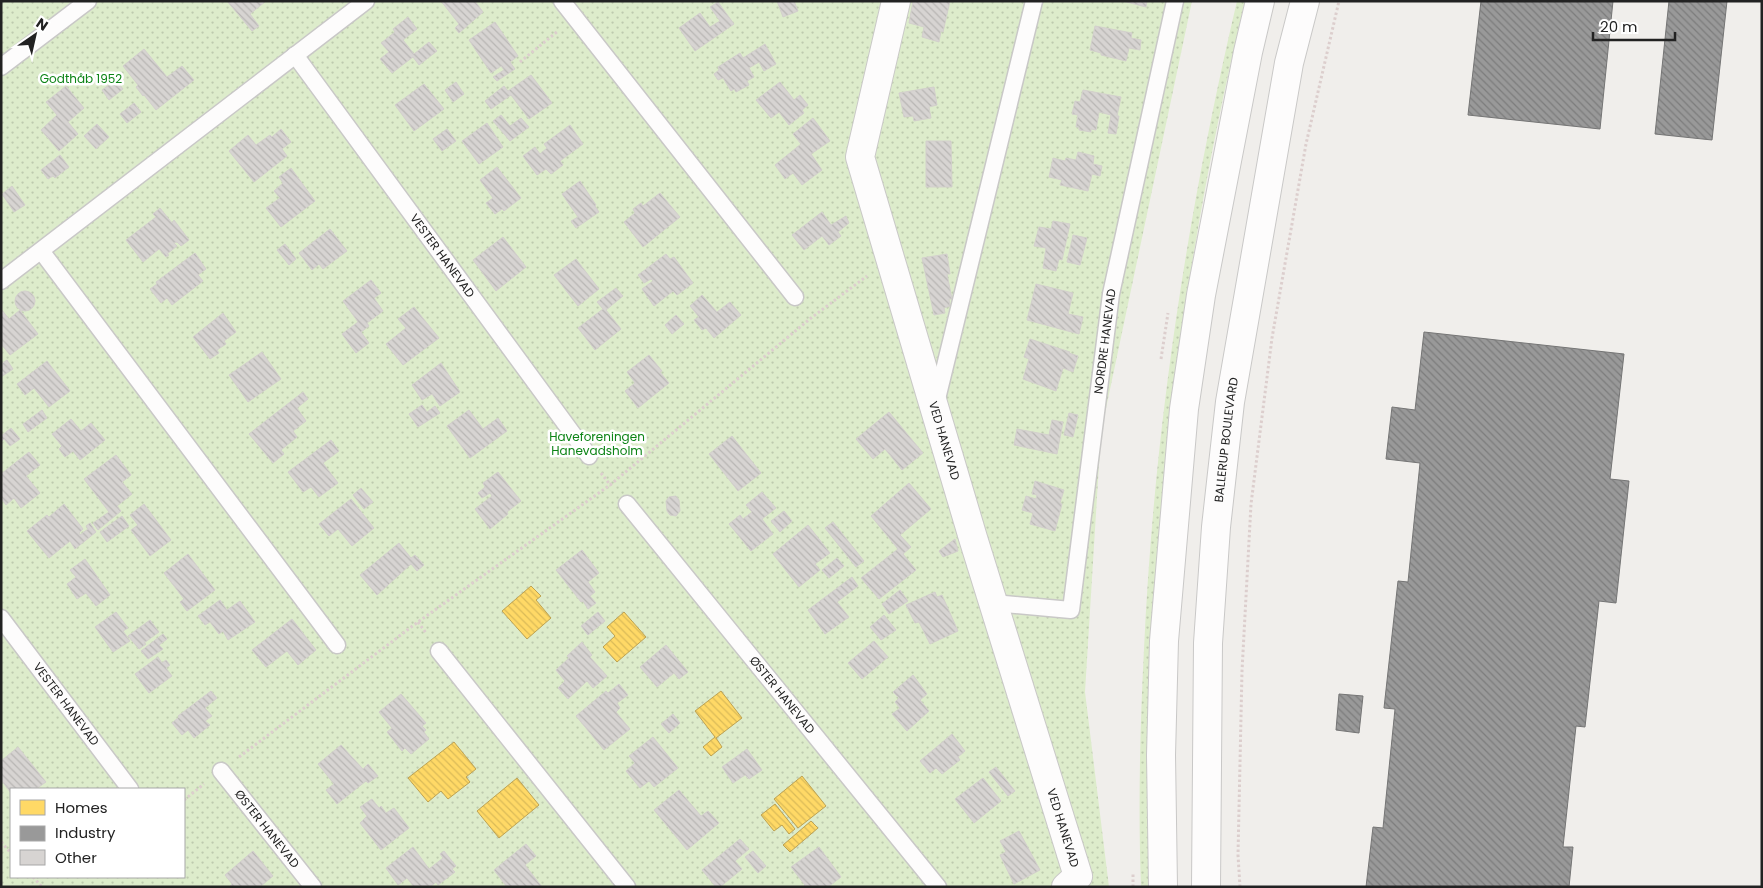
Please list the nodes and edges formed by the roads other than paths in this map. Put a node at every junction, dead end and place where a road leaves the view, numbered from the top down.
1 (88, 1) edge
2 (366, 1) edge
3 (562, 1) edge
4 (896, 1) edge
5 (1034, 1) edge
6 (1175, 1) edge
7 (1260, 1) edge
8 (1305, 1) edge
9 (295, 55) junction
10 (1, 67) edge
11 (42, 252) junction
12 (1, 282) edge
13 (796, 297) dead end
14 (935, 408) junction
15 (589, 456) road end
16 (627, 504) road end
17 (994, 603) junction
18 (1, 618) edge
19 (337, 645) dead end
20 (439, 651) dead end
21 (221, 771) road end
22 (129, 788) edge
23 (1072, 881) edge
24 (313, 887) edge
25 (627, 887) edge
26 (938, 887) edge
27 (1163, 887) edge
28 (1206, 887) edge

1 - 10 lane
2 - 9 lane
3 - 13 lane
4 - 14 street, VED HANEVAD
5 - 14 lane
6 - 17 lane, NORDRE HANEVAD
7 - 27 street
8 - 28 street, BALLERUP BOULEVARD
9 - 11 lane
9 - 15 lane, VESTER HANEVAD
11 - 12 lane
11 - 19 lane
14 - 17 street, VED HANEVAD
16 - 26 lane, ØSTER HANEVAD
17 - 23 street, VED HANEVAD
18 - 22 lane, VESTER HANEVAD
20 - 25 lane
21 - 24 lane, ØSTER HANEVAD

